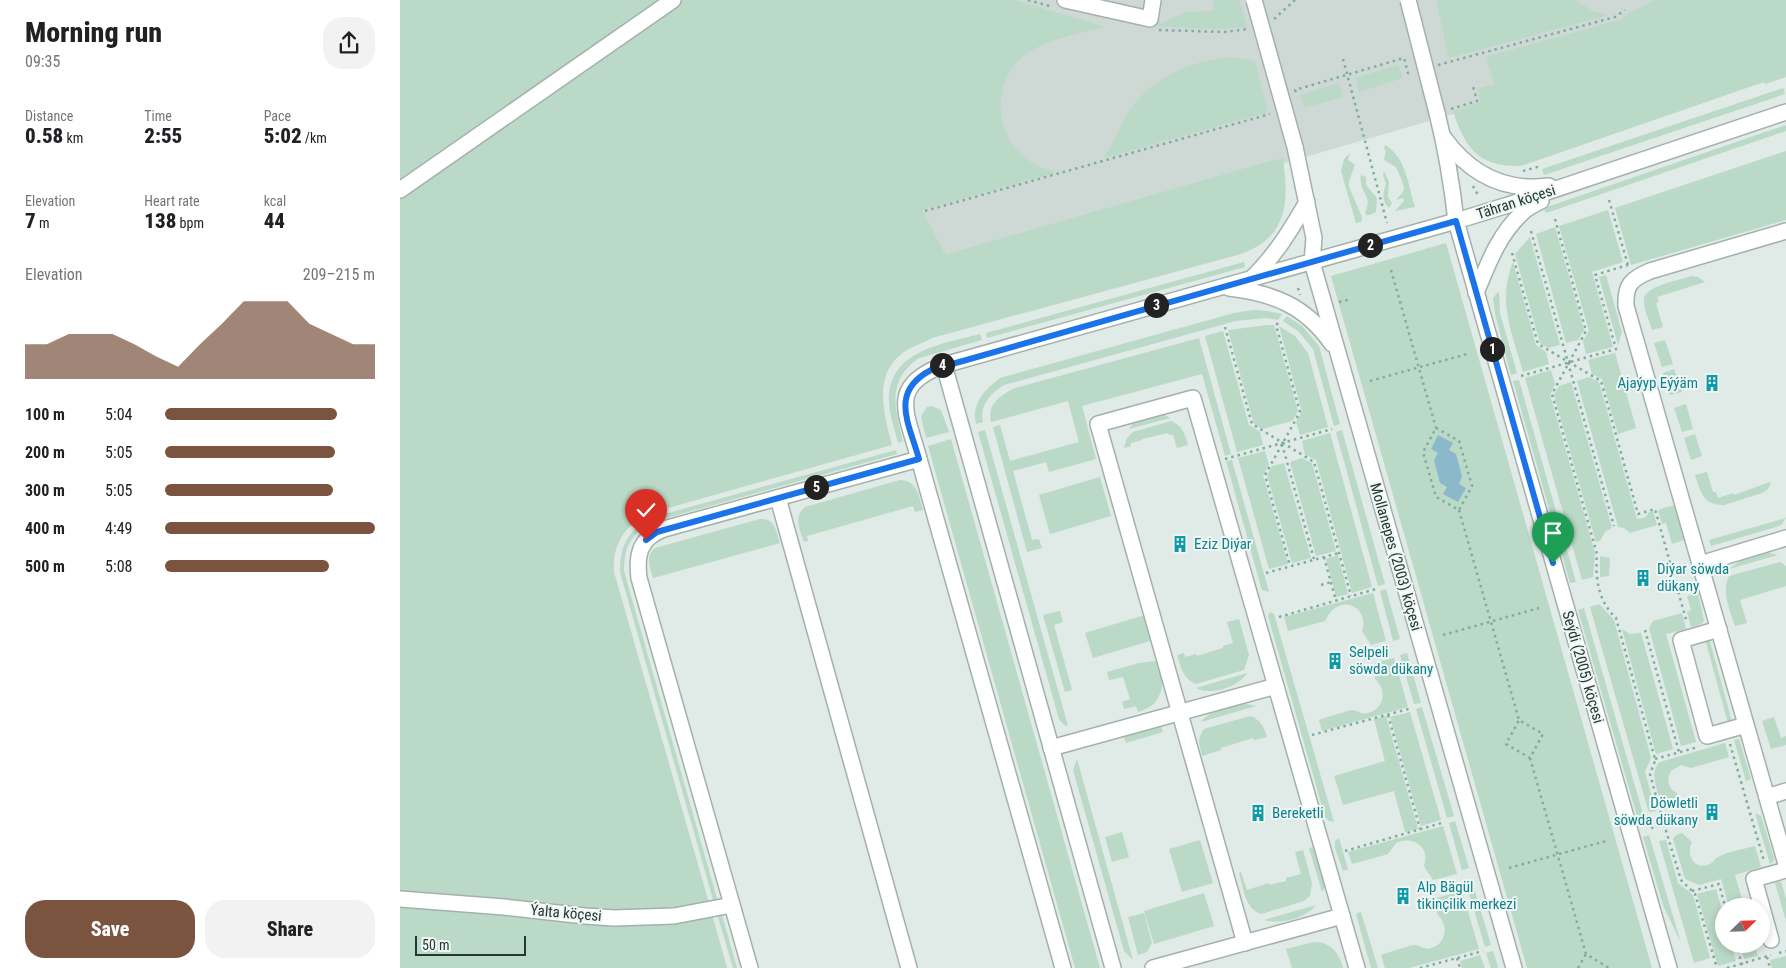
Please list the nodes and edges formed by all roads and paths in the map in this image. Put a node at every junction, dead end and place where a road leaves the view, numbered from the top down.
1 (673, 0) edge
2 (1065, 0) edge
3 (1154, 0) edge
4 (1254, 0) edge
5 (1408, 0) edge
6 (1343, 59) dead end
7 (1473, 86) dead end
8 (1453, 108) dead end
9 (1786, 112) edge
10 (1443, 136) junction
11 (1541, 166) dead end
12 (1519, 172) dead end
13 (1580, 181) junction
14 (1466, 185) dead end
15 (400, 190) edge
16 (1478, 195) dead end
17 (1609, 200) dead end
18 (1307, 202) junction
19 (1555, 219) dead end
20 (1456, 221) junction
21 (1387, 223) dead end
22 (1531, 231) dead end
23 (1786, 232) edge
24 (1512, 253) dead end
25 (1312, 262) junction
26 (1391, 270) dead end
27 (1252, 278) junction
28 (1220, 287) junction
29 (1476, 293) junction
30 (1348, 300) dead end
31 (1339, 302) dead end
32 (1278, 323) dead end
33 (1225, 327) dead end
34 (1338, 354) junction
35 (1467, 354) dead end
36 (1569, 362) junction
37 (944, 365) junction
38 (1419, 367) junction
39 (1521, 376) dead end
40 (1370, 381) dead end
41 (1436, 428) junction
42 (1332, 429) dead end
43 (1282, 443) junction
44 (1226, 458) dead end
45 (919, 459) junction
46 (778, 498) junction
47 (1459, 510) junction
48 (1614, 526) dead end
49 (1786, 538) edge
50 (1339, 553) junction
51 (1324, 557) junction
52 (1314, 559) junction
53 (1700, 564) junction
54 (1290, 566) junction
55 (1266, 573) dead end
56 (1331, 582) junction
57 (1321, 585) dead end
58 (1376, 589) dead end
59 (1351, 596) junction
60 (1336, 601) junction
61 (1539, 608) dead end
62 (1684, 612) dead end
63 (1278, 618) dead end
64 (1491, 621) junction
65 (1719, 629) junction
66 (1645, 630) dead end
67 (1443, 635) dead end
68 (1276, 686) junction
69 (1412, 708) dead end
70 (1180, 712) junction
71 (1388, 716) junction
72 (1519, 720) junction
73 (1746, 724) junction
74 (1312, 735) dead end
75 (1729, 738) dead end
76 (1698, 746) dead end
77 (1051, 748) junction
78 (1679, 752) junction
79 (1530, 758) junction
80 (1655, 758) junction
81 (1786, 791) edge
82 (1767, 797) junction
83 (1445, 822) dead end
84 (1664, 824) junction
85 (1650, 828) dead end
86 (1420, 829) junction
87 (1606, 841) dead end
88 (1345, 851) dead end
89 (1557, 855) junction
90 (1786, 864) edge
91 (1509, 868) dead end
92 (1786, 870) edge
93 (1768, 875) junction
94 (1692, 891) junction
95 (1723, 898) edge
96 (400, 899) edge
97 (732, 906) junction
98 (1342, 916) junction
99 (1771, 940) dead end
100 (1245, 943) junction
101 (1482, 951) dead end
102 (1786, 951) edge
103 (1739, 953) edge
104 (1586, 954) junction
105 (1767, 956) junction
106 (1457, 958) junction
107 (1742, 964) junction
108 (1432, 966) edge
109 (750, 968) edge
110 (909, 968) edge
111 (1063, 968) edge
112 (1113, 968) edge
113 (1153, 968) edge
114 (1357, 968) edge
115 (1420, 968) edge
116 (1460, 968) edge
117 (1514, 968) edge
118 (1578, 968) edge
119 (1609, 968) edge
120 (1669, 968) edge
121 (1717, 968) edge
122 (1727, 968) edge
123 (1743, 968) edge
124 (1770, 968) edge

1 - 15 street
2 - 3 street
4 - 18 street, Mollanepes (2003) köçesi, bridge
5 - 10 street, bridge
6 - 21 path
7 - 8 path
9 - 13 street, Tähran köçesi
10 - 13 street
10 - 20 street, Seýdi (2005) köçesi
11 - 12 path
13 - 20 street, Tähran köçesi
13 - 29 street
14 - 16 path
17 - 36 path
18 - 25 street, Mollanepes (2003) köçesi
18 - 27 street
19 - 36 path
20 - 25 street, Tähran köçesi
20 - 29 street, Seýdi (2005) köçesi
22 - 36 path
23 - 53 street
24 - 36 path
25 - 27 street, Tähran köçesi
25 - 34 street, Mollanepes (2003) köçesi
26 - 38 path
27 - 28 street, Tähran köçesi
28 - 34 street
28 - 37 street, Tähran köçesi
29 - 120 street, Seýdi (2005) köçesi
30 - 31 path
32 - 43 path
33 - 43 path
34 - 117 street, Mollanepes (2003) köçesi
35 - 38 path
36 - 39 path
36 - 48 path
36 - 62 path
36 - 80 path
37 - 45 street, Tähran köçesi
37 - 77 street
38 - 40 path
38 - 41 path
41 - 47 path
41 - 47 path
42 - 43 path
43 - 44 path
43 - 50 path
43 - 52 path
43 - 54 path
45 - 46 street
45 - 111 street, Tähran köçesi
46 - 97 street
46 - 110 street
47 - 64 path
49 - 53 street
50 - 51 path
50 - 59 path
51 - 52 path
51 - 56 path
52 - 54 path
53 - 65 street
54 - 55 path
56 - 57 path
56 - 60 path
58 - 59 path
59 - 60 path
60 - 63 path
61 - 64 path
64 - 67 path
64 - 72 path
65 - 73 street
65 - 73 street
66 - 78 path
68 - 70 street
68 - 70 street
68 - 98 street
69 - 71 path
70 - 77 street
70 - 100 street
71 - 74 path
71 - 86 path
72 - 79 path
72 - 79 path
73 - 82 street
75 - 93 path
76 - 78 path
77 - 112 street
78 - 80 path
79 - 89 path
80 - 84 path
81 - 82 street
82 - 90 street
83 - 86 path
84 - 85 path
84 - 94 path
86 - 88 path
87 - 89 path
89 - 91 path
89 - 104 path
92 - 93 street
93 - 99 street
94 - 95 path
94 - 121 path
96 - 97 street, Ýalta köçesi
97 - 109 street
98 - 100 street
98 - 114 street
100 - 113 street
101 - 106 path
102 - 105 path
103 - 107 path
104 - 118 path
104 - 119 path
105 - 107 path
105 - 124 path
106 - 108 path
106 - 116 path
107 - 122 path
107 - 123 path
108 - 115 path

